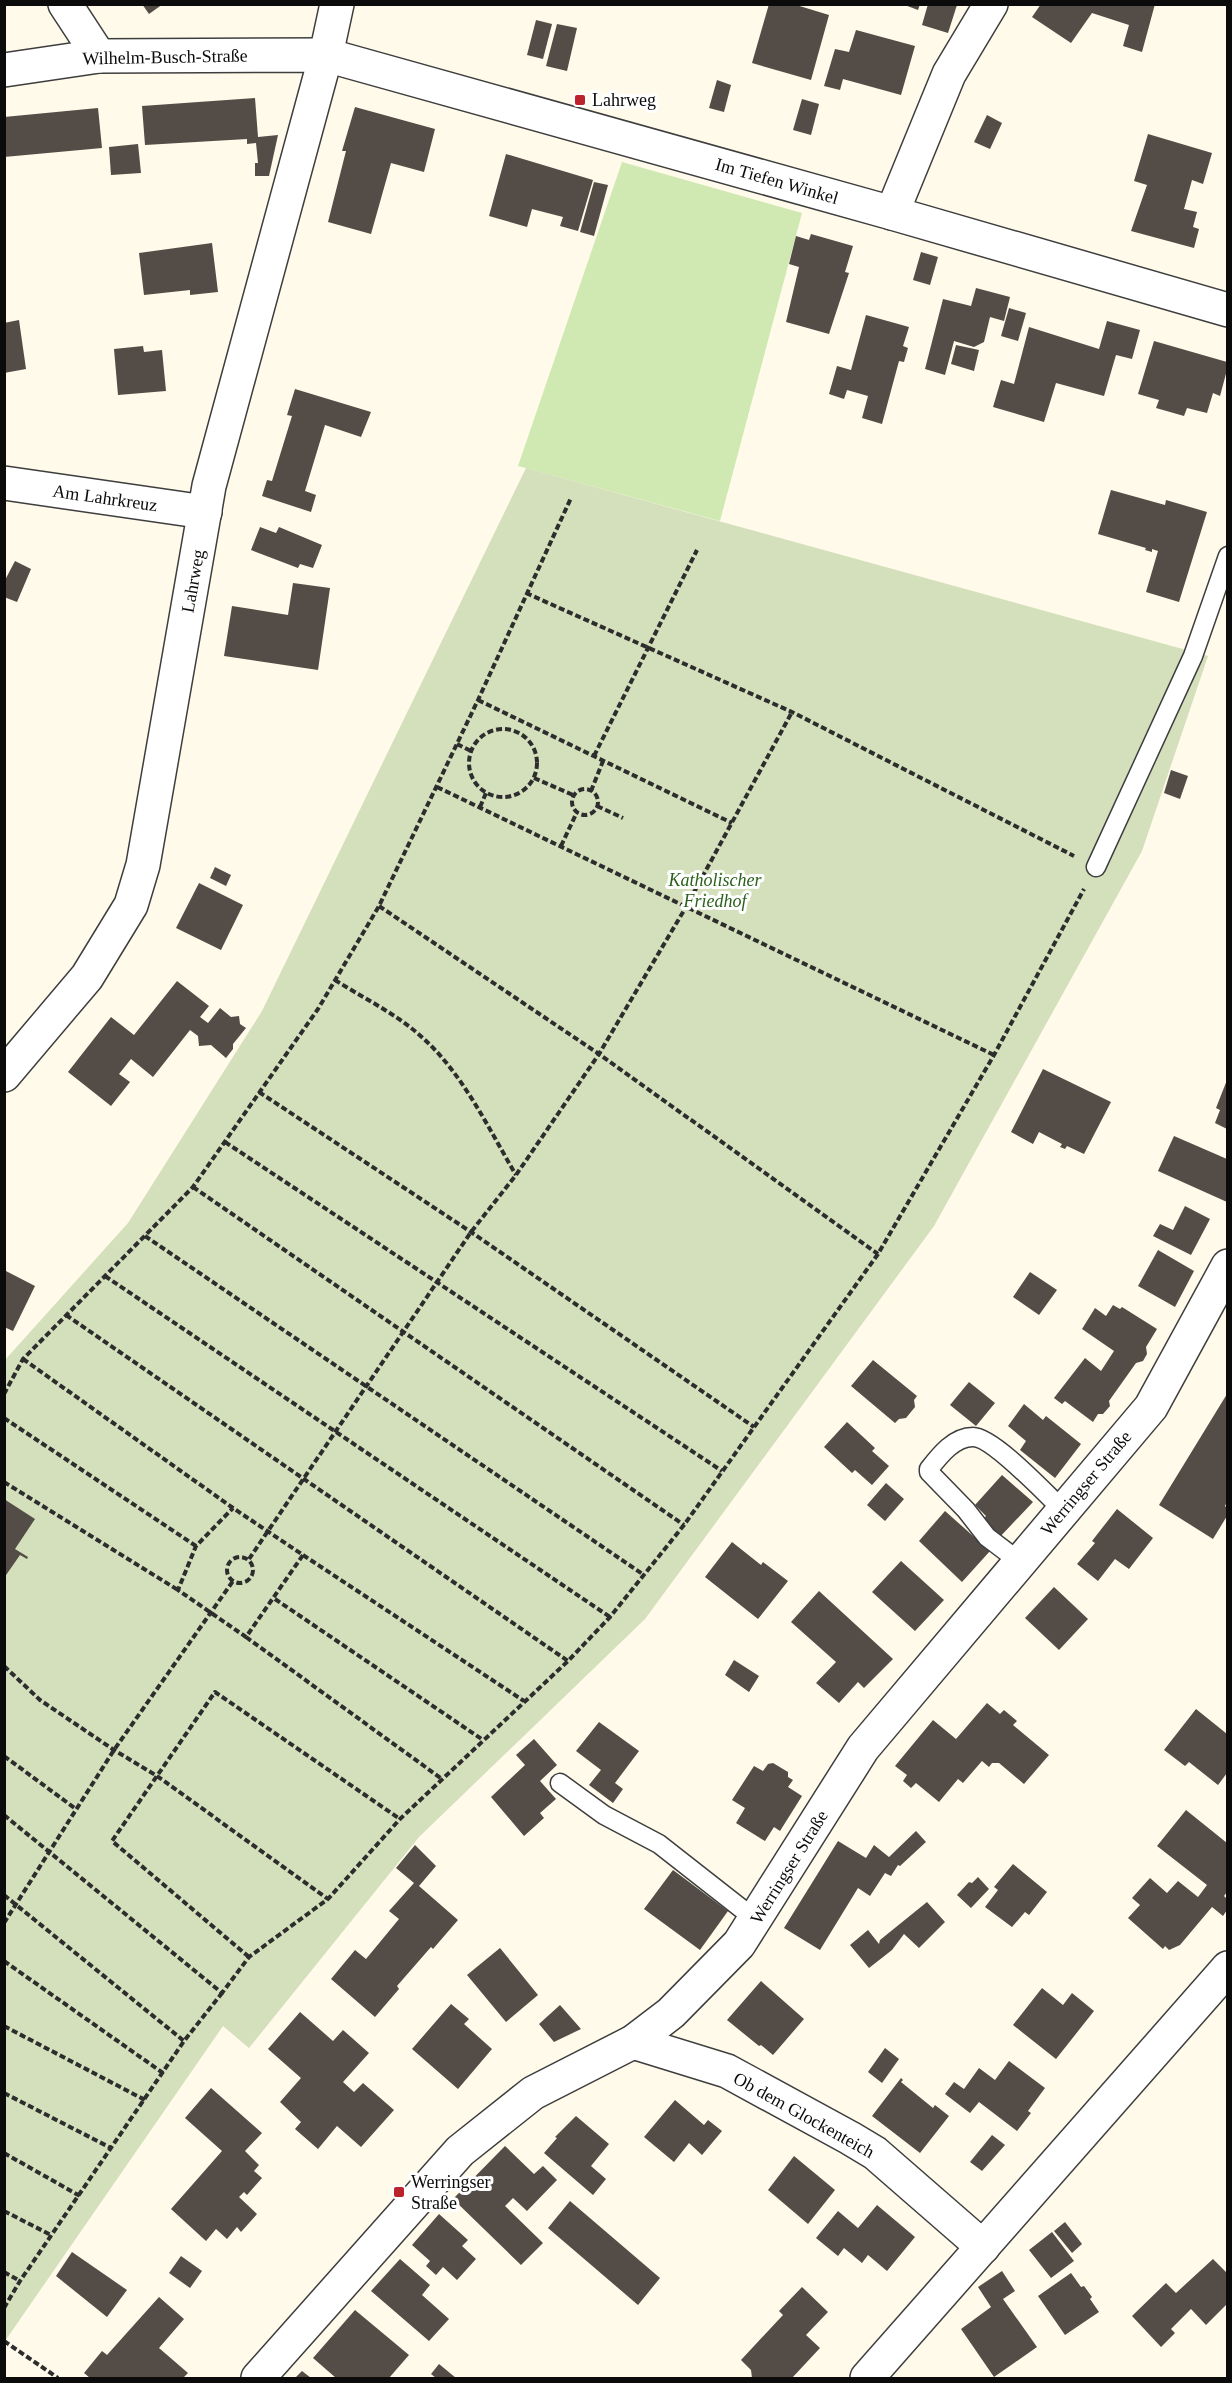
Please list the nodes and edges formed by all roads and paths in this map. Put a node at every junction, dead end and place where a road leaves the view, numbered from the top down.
1 (65, 4) edge
2 (337, 4) edge
3 (991, 4) edge
4 (327, 55) junction
5 (99, 56) junction
6 (4, 70) edge
7 (892, 213) junction
8 (1227, 310) edge
9 (4, 483) edge
10 (571, 498) dead end
11 (206, 512) junction
12 (697, 550) dead end
13 (1227, 556) edge
14 (526, 593) junction
15 (648, 648) junction
16 (478, 700) junction
17 (792, 712) junction
18 (523, 722) junction
19 (519, 732) junction
20 (457, 744) junction
21 (471, 751) junction
22 (594, 756) junction
23 (603, 761) junction
24 (534, 778) junction
25 (437, 787) junction
26 (591, 791) junction
27 (486, 793) junction
28 (573, 795) junction
29 (597, 806) junction
30 (480, 807) junction
31 (577, 812) junction
32 (623, 818) dead end
33 (732, 823) junction
34 (561, 846) junction
35 (1096, 867) junction
36 (379, 906) junction
37 (687, 907) junction
38 (335, 980) junction
39 (599, 1054) junction
40 (994, 1055) junction
41 (4, 1075) edge
42 (259, 1092) junction
43 (225, 1142) junction
44 (516, 1175) junction
45 (194, 1187) junction
46 (471, 1232) junction
47 (145, 1236) junction
48 (878, 1254) junction
49 (1227, 1266) edge
50 (105, 1276) junction
51 (437, 1281) junction
52 (66, 1315) junction
53 (402, 1332) junction
54 (22, 1359) junction
55 (366, 1385) junction
56 (4, 1394) edge
57 (4, 1418) edge
58 (753, 1427) junction
59 (334, 1432) junction
60 (722, 1471) junction
61 (302, 1479) junction
62 (4, 1482) edge
63 (233, 1508) junction
64 (1063, 1510) junction
65 (684, 1525) junction
66 (267, 1531) junction
67 (196, 1546) junction
68 (303, 1555) junction
69 (249, 1559) junction
70 (1020, 1562) junction
71 (644, 1575) junction
72 (232, 1581) junction
73 (178, 1590) junction
74 (274, 1599) junction
75 (212, 1612) junction
76 (610, 1617) junction
77 (246, 1637) junction
78 (568, 1661) junction
79 (4, 1666) edge
80 (524, 1701) junction
81 (483, 1740) junction
82 (114, 1750) junction
83 (4, 1756) edge
84 (157, 1776) junction
85 (442, 1779) junction
86 (560, 1783) dead end
87 (76, 1809) junction
88 (4, 1815) edge
89 (400, 1819) junction
90 (51, 1852) junction
91 (4, 1895) edge
92 (328, 1899) junction
93 (15, 1904) junction
94 (756, 1920) junction
95 (4, 1923) edge
96 (249, 1957) junction
97 (4, 1961) edge
98 (1227, 1968) edge
99 (222, 1993) junction
100 (4, 2026) edge
101 (184, 2041) junction
102 (633, 2042) junction
103 (163, 2073) junction
104 (4, 2093) edge
105 (145, 2100) junction
106 (111, 2148) junction
107 (4, 2153) edge
108 (80, 2196) junction
109 (4, 2211) edge
110 (51, 2235) junction
111 (983, 2247) junction
112 (4, 2272) edge
113 (20, 2281) junction
114 (4, 2307) edge
115 (4, 2341) edge
116 (58, 2379) edge
117 (258, 2379) edge
118 (867, 2379) edge

1 - 5 street
2 - 4 street, Lahrweg
3 - 7 street
4 - 5 street, Wilhelm-Busch-Straße
4 - 7 street, Im Tiefen Winkel
4 - 11 street, Lahrweg
5 - 6 street, Wilhelm-Busch-Straße
7 - 8 street, Im Tiefen Winkel
9 - 11 street, Am Lahrkreuz
10 - 14 path
11 - 41 street, Lahrweg
12 - 15 path
13 - 35 lane
14 - 15 path
14 - 16 path
15 - 17 path
15 - 22 path
16 - 18 path
16 - 20 path
17 - 33 path
17 - 35 path
18 - 19 path
18 - 22 path
19 - 21 path
19 - 24 path
20 - 21 path
20 - 25 path
21 - 27 path
22 - 23 path
23 - 26 path
23 - 33 path
24 - 27 path
24 - 28 path
25 - 30 path
25 - 36 path
26 - 28 path
26 - 29 path
27 - 30 path
28 - 31 path
29 - 31 path
29 - 32 path
30 - 34 path
31 - 34 path
33 - 37 path
34 - 37 path
35 - 40 path
36 - 38 path
36 - 39 path
37 - 39 path
37 - 40 path
38 - 42 path
38 - 44 path
39 - 44 path
39 - 48 path
40 - 48 path
42 - 43 path
42 - 46 path
43 - 45 path
43 - 51 path
44 - 46 path
45 - 47 path
45 - 53 path
46 - 51 path
46 - 58 path
47 - 50 path
47 - 55 path
48 - 58 path
49 - 64 street, Werringser Straße
50 - 52 path
50 - 59 path
51 - 53 path
51 - 60 path
52 - 54 path
52 - 61 path
53 - 55 path
53 - 65 path
54 - 56 path
54 - 63 path
55 - 59 path
55 - 71 path
57 - 67 path
58 - 60 path
59 - 61 path
59 - 76 path
60 - 65 path
61 - 66 path
61 - 78 path
62 - 73 path
63 - 66 path
63 - 67 path
64 - 70 street, Werringser Straße
64 - 70 lane
65 - 71 path
66 - 68 path
66 - 69 path
67 - 73 path
68 - 74 path
68 - 80 path
69 - 72 path
69 - 72 path
70 - 94 street, Werringser Straße
71 - 76 path
72 - 75 path
73 - 75 path
74 - 77 path
74 - 81 path
75 - 77 path
75 - 82 path
76 - 78 path
77 - 85 path
78 - 80 path
79 - 82 path
80 - 81 path
81 - 85 path
82 - 84 path
82 - 87 path
83 - 87 path
84 - 89 path
84 - 92 path
84 - 96 path
85 - 89 path
86 - 94 lane
87 - 90 path
88 - 90 path
89 - 92 path
90 - 93 path
90 - 99 path
91 - 93 path
92 - 96 path
93 - 95 path
93 - 101 path
94 - 102 street, Werringser Straße
96 - 99 path
97 - 103 path
98 - 111 street
99 - 101 path
100 - 105 path
101 - 103 path
102 - 111 street, Ob dem Glockenteich
102 - 117 street, Werringser Straße
103 - 105 path
104 - 106 path
105 - 106 path
106 - 108 path
107 - 108 path
108 - 110 path
109 - 110 path
110 - 113 path
111 - 118 street
112 - 113 path
113 - 114 path
115 - 116 path

